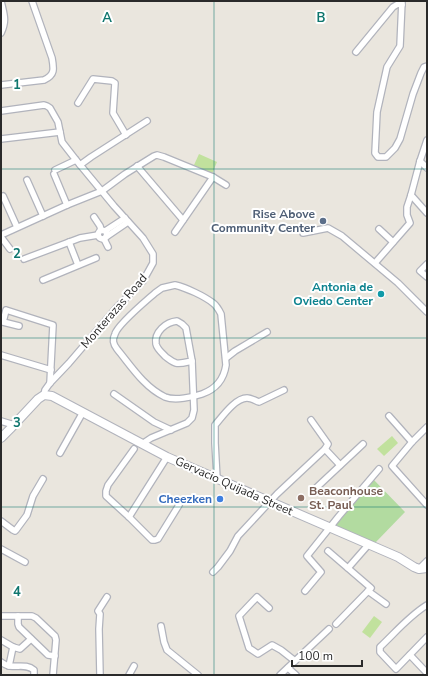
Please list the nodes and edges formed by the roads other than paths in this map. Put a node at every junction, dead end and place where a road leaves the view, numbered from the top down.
1 (1, 1) edge
2 (32, 1) edge
3 (402, 3) edge
4 (1, 33) edge
5 (356, 52) dead end
6 (427, 66) edge
7 (1, 85) edge
8 (78, 103) dead end
9 (1, 111) edge
10 (147, 121) dead end
11 (60, 132) junction
12 (126, 135) junction
13 (1, 139) edge
14 (427, 140) edge
15 (76, 160) junction
16 (420, 161) junction
17 (80, 165) junction
18 (137, 166) junction
19 (427, 168) edge
20 (213, 177) junction
21 (28, 180) dead end
22 (226, 184) dead end
23 (102, 191) junction
24 (411, 195) junction
25 (3, 196) dead end
26 (67, 206) junction
27 (427, 213) edge
28 (43, 216) junction
29 (94, 217) dead end
30 (126, 220) junction
31 (183, 220) junction
32 (17, 228) junction
33 (379, 229) dead end
34 (175, 232) dead end
35 (303, 233) dead end
36 (103, 234) junction
37 (1, 236) edge
38 (69, 242) junction
39 (393, 242) junction
40 (108, 247) dead end
41 (10, 249) dead end
42 (96, 258) dead end
43 (24, 259) dead end
44 (375, 263) junction
45 (427, 264) edge
46 (78, 265) junction
47 (427, 278) edge
48 (43, 280) dead end
49 (3, 310) edge
50 (427, 312) edge
51 (19, 326) dead end
52 (267, 332) dead end
53 (1, 355) edge
54 (226, 358) junction
55 (192, 361) junction
56 (51, 370) junction
57 (50, 383) junction
58 (284, 390) dead end
59 (114, 394) dead end
60 (44, 395) junction
61 (193, 397) junction
62 (83, 412) junction
63 (389, 416) dead end
64 (311, 420) dead end
65 (1, 421) edge
66 (14, 425) junction
67 (427, 427) edge
68 (171, 430) junction
69 (1, 438) edge
70 (412, 442) junction
71 (142, 444) junction
72 (362, 444) dead end
73 (134, 449) dead end
74 (325, 449) junction
75 (60, 453) dead end
76 (167, 457) junction
77 (340, 465) junction
78 (379, 469) dead end
79 (43, 479) dead end
80 (217, 479) junction
81 (316, 488) dead end
82 (270, 502) junction
83 (179, 505) dead end
84 (427, 505) edge
85 (129, 517) junction
86 (2, 524) edge
87 (330, 528) junction
88 (369, 544) junction
89 (1, 549) edge
90 (328, 551) dead end
91 (427, 561) edge
92 (25, 562) dead end
93 (348, 568) junction
94 (423, 568) edge
95 (213, 572) dead end
96 (305, 591) dead end
97 (368, 591) junction
98 (107, 596) dead end
99 (386, 604) dead end
100 (427, 605) edge
101 (269, 608) dead end
102 (1, 616) edge
103 (18, 616) junction
104 (336, 624) dead end
105 (161, 626) dead end
106 (328, 629) dead end
107 (427, 637) edge
108 (31, 639) junction
109 (1, 640) edge
110 (13, 647) junction
111 (410, 655) junction
112 (55, 656) junction
113 (295, 661) junction
114 (1, 662) edge
115 (9, 666) junction
116 (134, 666) dead end
117 (288, 668) junction
118 (427, 673) edge
119 (34, 675) edge
120 (53, 675) edge
121 (100, 675) edge
122 (129, 675) edge
123 (198, 675) edge
124 (280, 675) edge
125 (296, 675) edge

1 - 4 street
2 - 7 street
3 - 5 street
3 - 6 street
8 - 12 street
9 - 11 street, Monterazas Road
10 - 12 street
11 - 13 street
11 - 15 street, Monterazas Road
12 - 17 street
14 - 16 street
15 - 17 street, Monterazas Road
15 - 26 street
16 - 19 street
16 - 24 street
17 - 23 street, Monterazas Road
18 - 20 street
18 - 23 street
18 - 31 street
20 - 22 street
20 - 31 street
21 - 28 street
23 - 26 street
23 - 30 street, Monterazas Road
24 - 27 street
24 - 39 street
25 - 32 street
26 - 28 street
28 - 32 street
29 - 36 street
30 - 36 street
30 - 57 street, Monterazas Road
31 - 34 street
32 - 37 street
33 - 39 street
35 - 44 street
36 - 38 street
36 - 40 street
37 - 41 street
38 - 43 street
38 - 46 street
39 - 44 street
42 - 46 street
44 - 50 street
45 - 47 street
46 - 48 street
49 - 51 street
49 - 56 street
52 - 54 street
53 - 56 street
54 - 61 street
54 - 61 street
55 - 55 street
55 - 61 street
56 - 57 street
57 - 60 street, Monterazas Road
58 - 80 street
59 - 68 street
60 - 62 street, Gervacio Quijada Street
60 - 66 street
61 - 68 street
62 - 71 street, Gervacio Quijada Street
62 - 75 street
63 - 70 street
64 - 74 street
65 - 66 street
66 - 69 street
67 - 70 street
68 - 71 street
70 - 84 street
71 - 76 street, Gervacio Quijada Street
72 - 77 street
73 - 85 street
74 - 77 street
74 - 82 street
76 - 80 street, Gervacio Quijada Street
76 - 85 street
77 - 81 street
78 - 87 street
79 - 86 street
80 - 82 street, Gervacio Quijada Street
82 - 87 street, Gervacio Quijada Street
82 - 95 street
83 - 85 street
87 - 88 street, Gervacio Quijada Street
87 - 96 street
88 - 93 street
88 - 94 street, Gervacio Quijada Street
89 - 92 street
90 - 93 street
91 - 94 street
93 - 97 street
97 - 99 street
97 - 104 street
98 - 121 street
100 - 111 street
101 - 113 street
102 - 103 street
103 - 108 street
103 - 112 street
105 - 123 street
106 - 113 street
107 - 111 street
108 - 110 street
108 - 112 street
109 - 110 street
110 - 115 street
111 - 118 street
112 - 120 street
113 - 117 street
114 - 115 street
115 - 119 street
116 - 122 street
117 - 124 street
117 - 125 street

